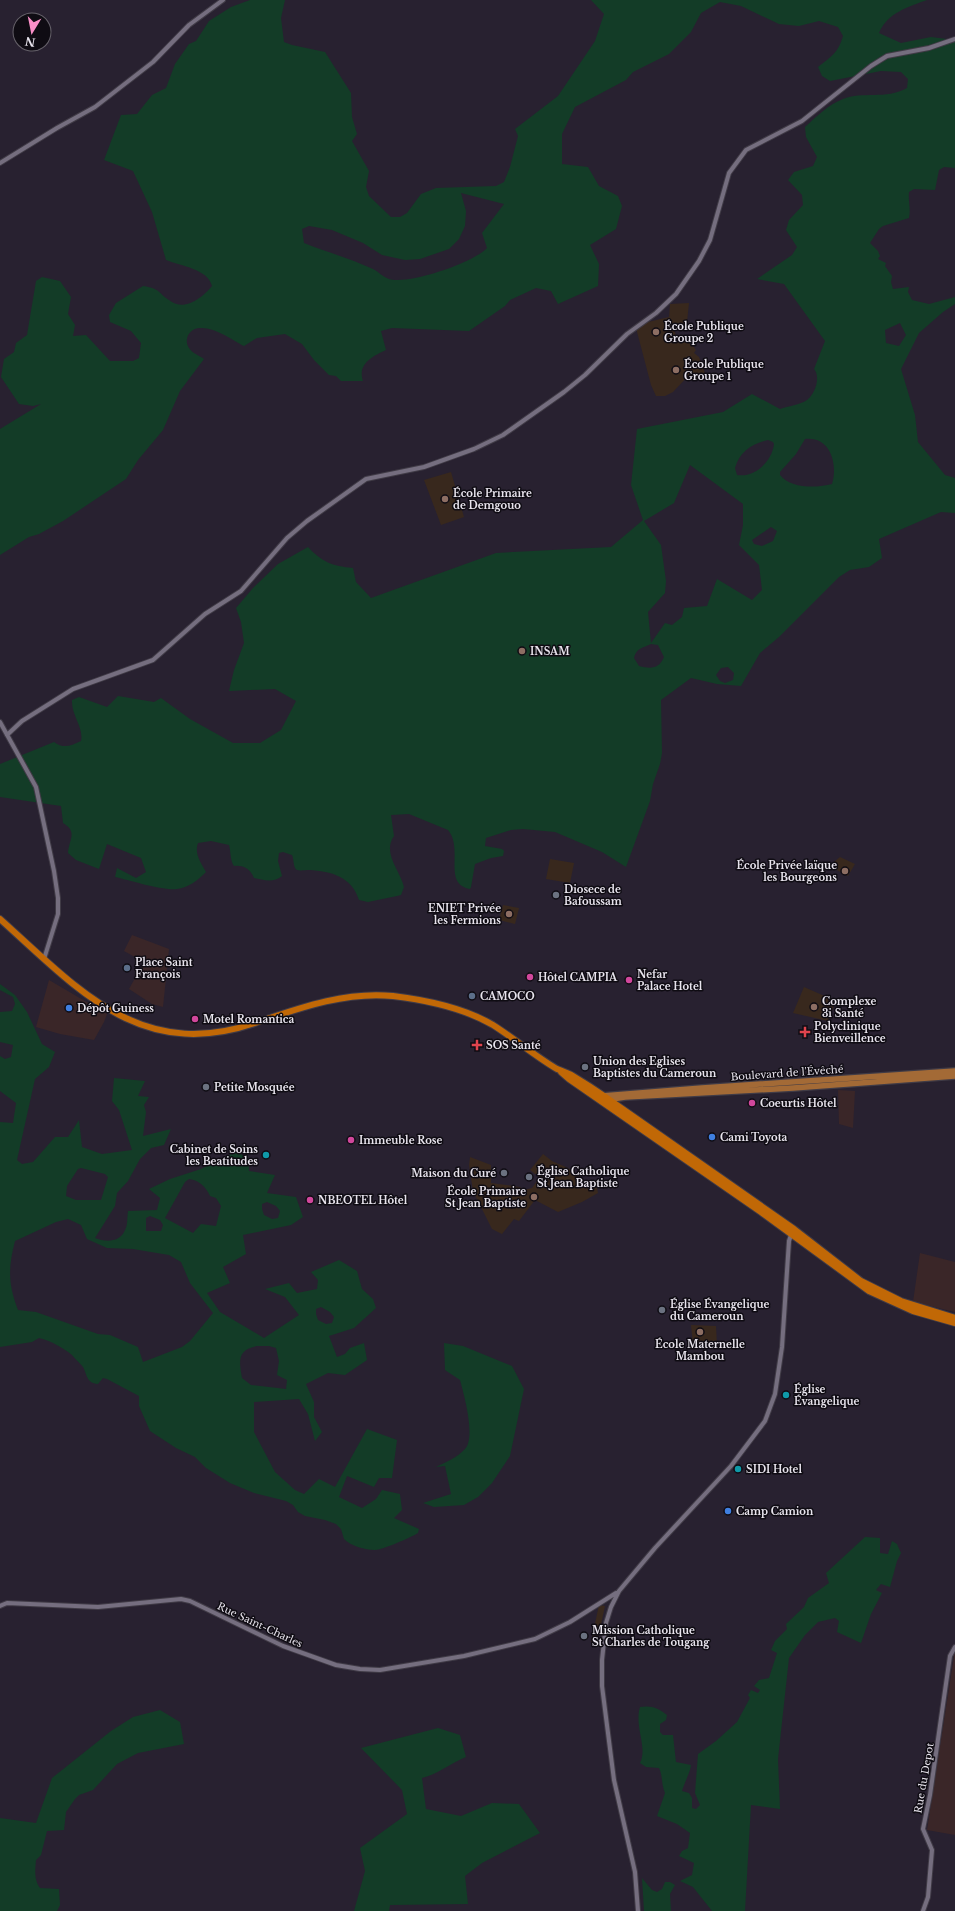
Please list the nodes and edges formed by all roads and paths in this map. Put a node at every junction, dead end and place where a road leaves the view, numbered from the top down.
1 (223, 0) edge
2 (955, 39) edge
3 (0, 163) edge
4 (0, 722) edge
5 (7, 735) junction
6 (0, 919) edge
7 (44, 959) junction
8 (558, 1069) junction
9 (955, 1071) edge
10 (955, 1076) edge
11 (793, 1085) junction
12 (603, 1099) junction
13 (792, 1231) junction
14 (914, 1308) junction
15 (955, 1318) edge
16 (955, 1322) edge
17 (619, 1591) junction
18 (0, 1606) edge
19 (955, 1647) edge
20 (638, 1911) edge
21 (924, 1911) edge

1 - 3 street
2 - 5 street
4 - 5 street
5 - 7 street
6 - 7 highway
7 - 8 highway
8 - 12 highway
8 - 12 highway
9 - 11 main road, Boulevard de l'Évêché
10 - 11 main road, Boulevard de l'Évêché
11 - 12 main road, Boulevard de l'Évêché
12 - 13 highway
13 - 14 highway
13 - 17 street
14 - 15 highway
14 - 16 highway
17 - 18 street, Rue Saint-Charles
17 - 20 street
19 - 21 street, Rue du Depot

